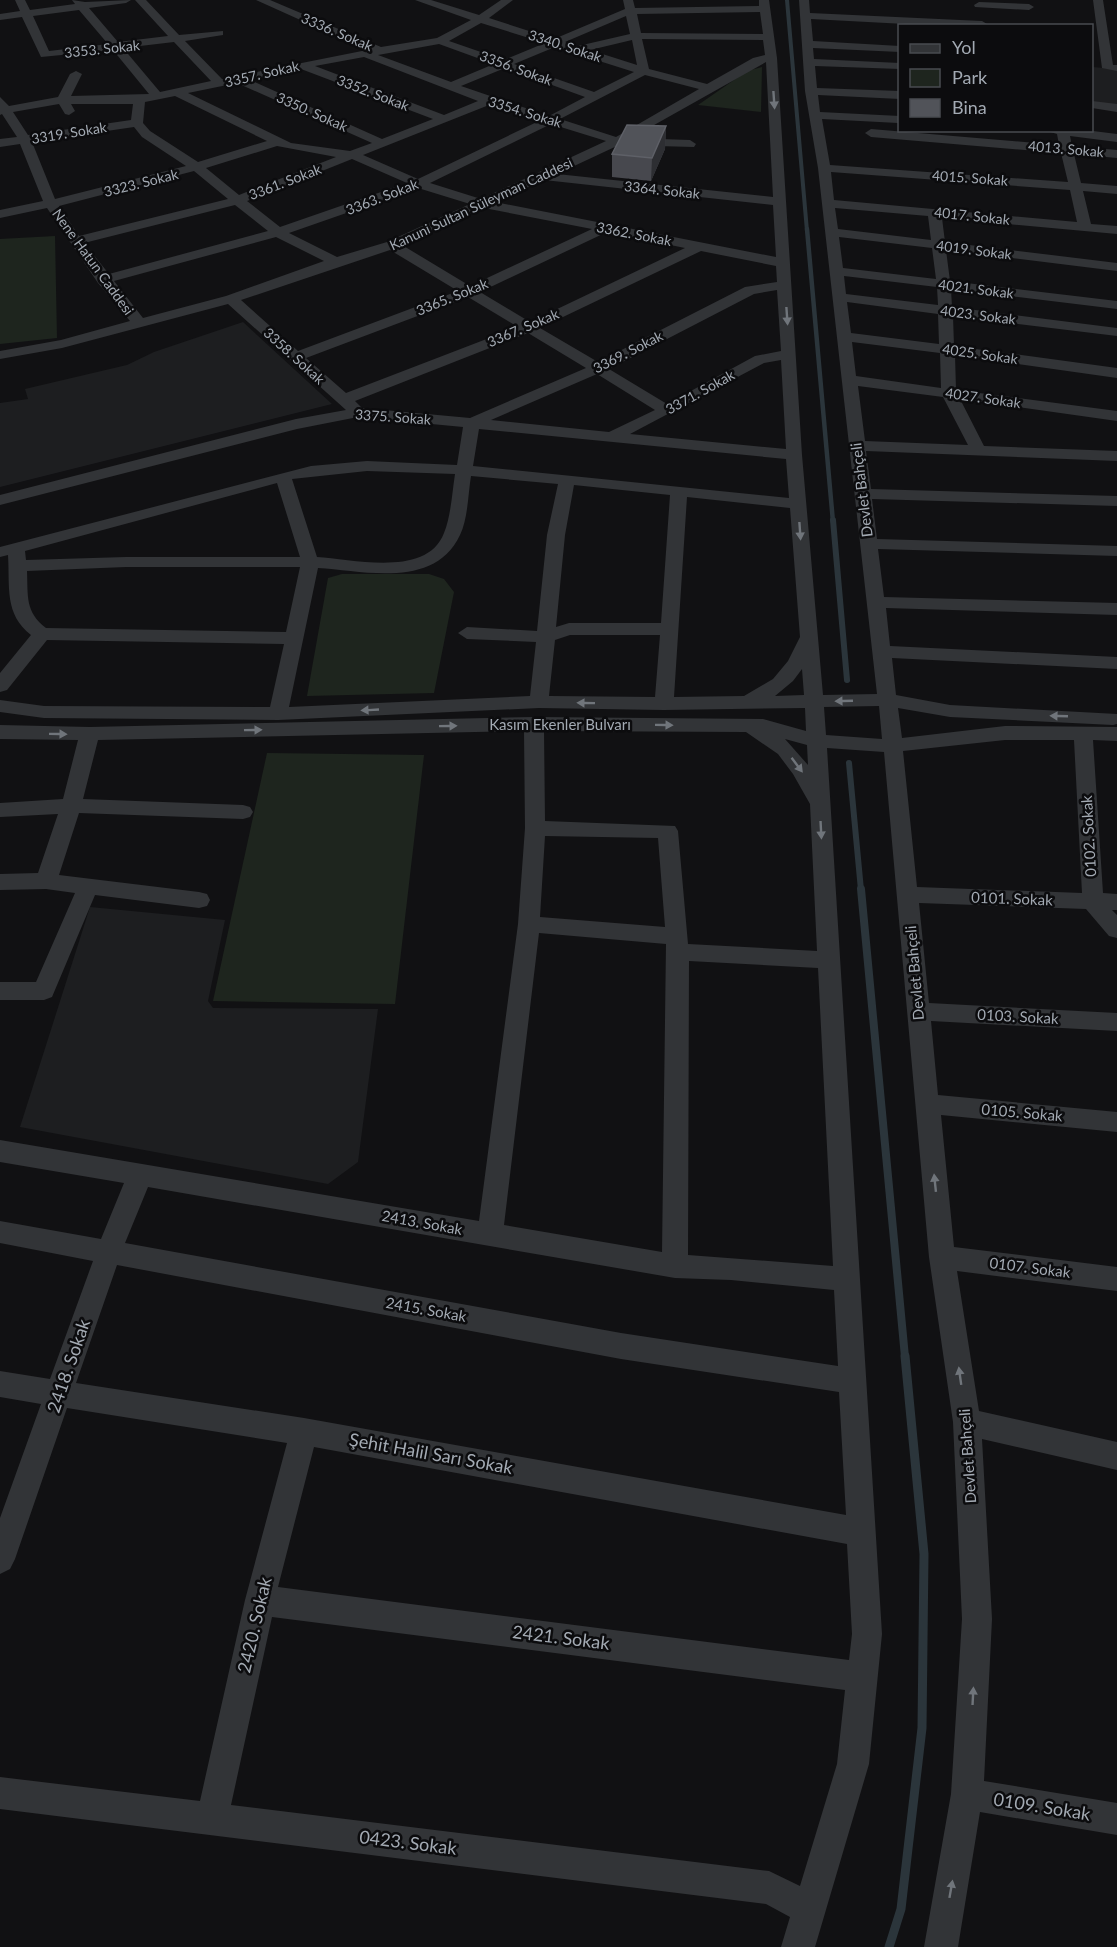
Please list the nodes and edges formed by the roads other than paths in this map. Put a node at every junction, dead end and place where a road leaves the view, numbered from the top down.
1 (20, 0) edge
2 (126, 0) edge
3 (140, 0) edge
4 (261, 0) edge
5 (420, 0) edge
6 (508, 0) edge
7 (979, 2) edge
8 (78, 3) edge
9 (1102, 4) edge
10 (629, 5) edge
11 (765, 5) edge
12 (805, 8) edge
13 (1029, 8) edge
14 (27, 15) junction
15 (0, 17) edge
16 (482, 18) junction
17 (679, 18) edge
18 (972, 24) edge
19 (982, 24) edge
20 (219, 33) dead end
21 (635, 36) junction
22 (178, 40) junction
23 (440, 41) junction
24 (554, 43) junction
25 (115, 47) junction
26 (770, 47) junction
27 (898, 49) edge
28 (576, 50) junction
29 (380, 51) junction
30 (808, 53) junction
31 (366, 54) junction
32 (505, 64) junction
33 (302, 65) junction
34 (898, 66) edge
35 (1117, 68) edge
36 (644, 71) junction
37 (76, 74) dead end
38 (241, 80) junction
39 (220, 84) junction
40 (450, 87) junction
41 (710, 88) junction
42 (811, 91) junction
43 (178, 93) junction
44 (898, 95) edge
45 (593, 96) junction
46 (158, 97) junction
47 (63, 100) junction
48 (138, 100) junction
49 (489, 101) junction
50 (1093, 105) edge
51 (2, 108) edge
52 (1117, 108) edge
53 (816, 115) junction
54 (444, 119) junction
55 (548, 120) junction
56 (898, 120) edge
57 (137, 123) junction
58 (80, 130) junction
59 (1058, 132) edge
60 (1066, 132) edge
61 (871, 133) dead end
62 (1117, 138) edge
63 (25, 140) junction
64 (279, 141) junction
65 (618, 141) junction
66 (0, 143) edge
67 (384, 144) junction
68 (690, 144) dead end
69 (1066, 149) junction
70 (1117, 154) edge
71 (355, 156) junction
72 (198, 168) junction
73 (824, 168) junction
74 (544, 176) junction
75 (417, 183) junction
76 (1074, 187) junction
77 (1117, 190) edge
78 (238, 200) junction
79 (781, 202) junction
80 (828, 203) junction
81 (51, 204) junction
82 (484, 204) junction
83 (934, 211) junction
84 (0, 214) edge
85 (1085, 227) junction
86 (606, 228) junction
87 (1117, 230) edge
88 (831, 232) junction
89 (279, 233) junction
90 (75, 241) junction
91 (392, 245) junction
92 (939, 246) junction
93 (698, 247) junction
94 (336, 262) junction
95 (1117, 267) edge
96 (836, 271) junction
97 (784, 274) junction
98 (103, 280) junction
99 (944, 285) junction
100 (467, 292) junction
101 (839, 297) junction
102 (231, 299) junction
103 (1117, 305) edge
104 (945, 311) junction
105 (140, 324) junction
106 (528, 328) junction
107 (1117, 332) edge
108 (844, 336) junction
109 (946, 350) junction
110 (789, 354) junction
111 (0, 355) edge
112 (295, 357) junction
113 (597, 369) junction
114 (1117, 373) edge
115 (849, 380) junction
116 (949, 394) junction
117 (343, 400) junction
118 (668, 410) junction
119 (358, 412) junction
120 (1117, 416) edge
121 (472, 423) junction
122 (613, 436) junction
123 (857, 446) junction
124 (979, 451) junction
125 (794, 455) junction
126 (1117, 456) edge
127 (465, 470) junction
128 (283, 476) junction
129 (567, 479) junction
130 (679, 492) junction
131 (862, 494) junction
132 (0, 500) edge
133 (1117, 501) edge
134 (798, 504) junction
135 (869, 544) junction
136 (8, 550) edge
137 (1117, 550) edge
138 (310, 562) junction
139 (18, 566) junction
140 (876, 602) junction
141 (1117, 609) edge
142 (669, 629) junction
143 (467, 633) dead end
144 (42, 634) junction
145 (808, 634) junction
146 (545, 637) junction
147 (294, 638) junction
148 (882, 652) junction
149 (1117, 663) edge
150 (0, 686) edge
151 (887, 700) junction
152 (814, 702) junction
153 (742, 703) junction
154 (664, 704) junction
155 (0, 706) edge
156 (536, 713) junction
157 (278, 714) junction
158 (1117, 719) edge
159 (731, 726) junction
160 (0, 732) edge
161 (1083, 733) junction
162 (90, 734) junction
163 (1117, 734) edge
164 (816, 741) junction
165 (893, 746) junction
166 (819, 804) junction
167 (72, 806) junction
168 (0, 810) edge
169 (243, 812) dead end
170 (535, 828) junction
171 (46, 881) junction
172 (0, 882) edge
173 (89, 885) junction
174 (907, 895) junction
175 (199, 900) dead end
176 (1093, 902) junction
177 (1117, 902) edge
178 (529, 924) junction
179 (1117, 930) edge
180 (677, 944) junction
181 (828, 960) junction
182 (0, 990) edge
183 (918, 1011) junction
184 (1117, 1023) edge
185 (927, 1104) junction
186 (1117, 1122) edge
187 (0, 1151) edge
188 (140, 1175) junction
189 (0, 1232) edge
190 (490, 1235) junction
191 (109, 1251) junction
192 (942, 1257) junction
193 (675, 1266) junction
194 (1117, 1279) edge
195 (847, 1280) junction
196 (853, 1381) junction
197 (0, 1384) edge
198 (59, 1393) junction
199 (967, 1422) junction
200 (304, 1432) junction
201 (1117, 1456) edge
202 (861, 1532) junction
203 (0, 1559) edge
204 (260, 1600) junction
205 (862, 1677) junction
206 (0, 1793) edge
207 (967, 1794) junction
208 (212, 1819) junction
209 (1117, 1819) edge
210 (811, 1910) junction
211 (798, 1947) edge
212 (941, 1947) edge

1 - 14 street, 3353. Sokak
2 - 8 street
3 - 22 street
4 - 29 street, 3336. Sokak
5 - 16 street, 3340. Sokak
6 - 16 street, 3357. Sokak
7 - 13 street
7 - 19 street
8 - 14 street
8 - 25 street
9 - 35 street
10 - 17 street
10 - 21 street
10 - 24 street
11 - 17 street
11 - 26 street
12 - 18 street
12 - 30 street, Devlet Bahçeli
14 - 15 street
14 - 25 street, 3353. Sokak
16 - 23 street, 3357. Sokak
16 - 24 street, 3340. Sokak
17 - 21 street
17 - 26 street
20 - 22 street, 3353. Sokak
21 - 28 street
21 - 36 street
22 - 25 street, 3353. Sokak
22 - 39 street
23 - 29 street, 3357. Sokak
23 - 32 street, 3356. Sokak
24 - 28 street, 3340. Sokak
24 - 32 street
25 - 46 street
26 - 41 street, Kanuni Sultan Süleyman Caddesi
26 -> 79 street
27 - 30 street
28 - 36 street, 3340. Sokak
29 - 31 street, 3357. Sokak
30 - 34 street
30 - 42 street, Devlet Bahçeli
31 - 33 street, 3357. Sokak
31 - 40 street, 3354. Sokak
32 - 40 street
32 - 45 street, 3356. Sokak
33 - 38 street, 3357. Sokak
33 - 54 street, 3352. Sokak
36 - 41 street, 3340. Sokak
36 - 45 street, 3363. Sokak
37 - 47 street
38 - 39 street, 3357. Sokak
38 - 67 street, 3350. Sokak
39 - 43 street, 3357. Sokak
40 - 49 street, 3354. Sokak
41 - 65 street, Kanuni Sultan Süleyman Caddesi
42 - 44 street
42 - 53 street, Devlet Bahçeli
43 - 46 street, 3357. Sokak
43 - 64 street
45 - 55 street, 3363. Sokak
46 - 48 street, 3357. Sokak
47 - 48 street, 3357. Sokak
47 - 51 street, 3357. Sokak
47 - 58 street
48 - 57 street
49 - 54 street, 3361. Sokak
49 - 55 street, 3354. Sokak
50 - 52 street
51 - 63 street, Nene Hatun Caddesi
53 - 56 street
53 - 73 street, Devlet Bahçeli
54 - 67 street, 3361. Sokak
55 - 65 street, 3354. Sokak
55 - 75 street, 3363. Sokak
57 - 58 street, 3319. Sokak
57 - 72 street
58 - 63 street, 3319. Sokak
59 - 69 street
60 - 62 street
61 - 69 street, 4013. Sokak
63 - 66 street, 3319. Sokak
63 - 81 street, Nene Hatun Caddesi
64 - 71 street
64 - 72 street, 3323. Sokak
65 - 68 street, 3354. Sokak
65 - 74 street, Kanuni Sultan Süleyman Caddesi
67 - 71 street, 3361. Sokak
69 - 70 street, 4013. Sokak
69 - 76 street
71 - 75 street, 3362. Sokak
71 - 78 street, 3361. Sokak
72 - 78 street
72 - 81 street, 3323. Sokak
73 - 76 street, 4015. Sokak
73 - 80 street, Devlet Bahçeli
74 - 79 street, 3364. Sokak
74 - 82 street, Kanuni Sultan Süleyman Caddesi
75 - 82 street, 3362. Sokak
75 - 89 street, 3363. Sokak
76 - 77 street, 4015. Sokak
76 - 85 street
78 - 89 street
78 - 90 street, 3361. Sokak
79 - 97 street
80 - 83 street, 4017. Sokak
80 - 88 street, Devlet Bahçeli
81 - 84 street, 3323. Sokak
81 - 90 street, Nene Hatun Caddesi
82 - 86 street, 3362. Sokak
82 - 91 street, Kanuni Sultan Süleyman Caddesi
83 - 85 street, 4017. Sokak
83 - 92 street
85 - 87 street, 4017. Sokak
86 - 93 street, 3362. Sokak
86 - 100 street, 3365. Sokak
88 - 92 street, 4019. Sokak
88 - 96 street, Devlet Bahçeli
89 - 94 street
89 - 98 street, 3363. Sokak
90 - 98 street, Nene Hatun Caddesi
91 - 94 street, Kanuni Sultan Süleyman Caddesi
91 - 100 street
92 - 95 street, 4019. Sokak
92 - 99 street
93 - 97 street, 3362. Sokak
93 - 106 street, 3367. Sokak
94 - 102 street, Kanuni Sultan Süleyman Caddesi
96 - 99 street, 4021. Sokak
96 - 101 street, Devlet Bahçeli
97 -> 110 street
97 - 113 street, 3369. Sokak
98 - 105 street, Nene Hatun Caddesi
99 - 103 street, 4021. Sokak
99 - 104 street
100 - 106 street
100 - 112 street, 3365. Sokak
101 - 104 street, 4023. Sokak
101 - 108 street, Devlet Bahçeli
102 - 105 street, Kanuni Sultan Süleyman Caddesi
102 - 112 street, 3358. Sokak
104 - 107 street, 4023. Sokak
104 - 109 street
105 - 111 street, Kanuni Sultan Süleyman Caddesi
106 - 113 street
106 - 117 street, 3367. Sokak
108 - 109 street, 4025. Sokak
108 - 115 street, Devlet Bahçeli
109 - 114 street, 4025. Sokak
109 - 116 street
110 - 118 street, 3371. Sokak
110 - 125 street
112 - 117 street, 3358. Sokak
113 - 118 street
113 - 121 street, 3369. Sokak
115 - 116 street, 4027. Sokak
115 - 123 street, Devlet Bahçeli
116 - 120 street, 4027. Sokak
116 - 124 street
117 - 119 street, 3358. Sokak
118 - 122 street, 3371. Sokak
119 - 121 street, 3375. Sokak
119 - 132 street, 3375. Sokak
121 - 122 street, 3375. Sokak
121 - 127 street
122 - 125 street, 3375. Sokak
123 - 124 street
123 - 131 street, Devlet Bahçeli
124 - 126 street
125 - 134 street
127 - 128 street
127 - 129 street
127 - 138 street
128 - 136 street
128 - 138 street
129 - 130 street
129 - 146 street
130 - 134 street
130 - 142 street
131 - 133 street
131 - 135 street, Devlet Bahçeli
134 -> 145 street
135 - 137 street
135 - 140 street, Devlet Bahçeli
136 - 139 street
138 - 139 street
138 - 147 street
139 - 144 street
140 - 141 street
140 - 148 street, Devlet Bahçeli
142 - 146 street
142 - 154 street
143 - 146 street
144 - 147 street
144 - 150 street
145 - 152 street
145 - 153 street
146 - 156 street
147 - 157 street
148 - 149 street
148 - 151 street, Devlet Bahçeli
151 -> 152 street, Kasım Ekenler Bulvarı
158 -> 151 street, Kasım Ekenler Bulvarı
151 - 165 street, Devlet Bahçeli
152 - 153 street, Kasım Ekenler Bulvarı
152 - 164 street
153 - 154 street, Kasım Ekenler Bulvarı
154 -> 156 street, Kasım Ekenler Bulvarı
155 - 157 street, Kasım Ekenler Bulvarı
156 -> 157 street, Kasım Ekenler Bulvarı
156 -> 159 street, Kasım Ekenler Bulvarı
162 -> 156 street, Kasım Ekenler Bulvarı
156 - 170 street
159 - 164 street, Kasım Ekenler Bulvarı
159 -> 166 street
160 -> 162 street, Kasım Ekenler Bulvarı
161 - 163 street, Kasım Ekenler Bulvarı
161 - 165 street, Kasım Ekenler Bulvarı
161 - 176 street, 0102. Sokak
162 - 167 street
164 - 165 street, Kasım Ekenler Bulvarı
164 - 166 street
165 - 174 street, Devlet Bahçeli
166 -> 181 street
167 - 168 street
167 - 169 street
167 - 171 street
170 - 178 street
170 - 180 street
171 - 172 street
171 - 173 street
173 - 175 street
173 - 182 street
174 - 176 street, 0101. Sokak
174 - 183 street, Devlet Bahçeli
176 - 177 street, 0101. Sokak
176 - 179 street
178 - 180 street
178 - 190 street
180 - 181 street
180 - 193 street
181 - 195 street
183 - 184 street, 0103. Sokak
183 - 185 street, Devlet Bahçeli
185 - 186 street, 0105. Sokak
192 -> 185 street, Devlet Bahçeli
187 - 188 street, 2413. Sokak
188 - 190 street, 2413. Sokak
188 - 191 street, 2418. Sokak
189 - 191 street, 2415. Sokak
190 - 193 street, 2413. Sokak
191 - 196 street, 2415. Sokak
191 - 198 street, 2418. Sokak
192 - 194 street, 0107. Sokak
199 -> 192 street, Devlet Bahçeli
193 - 195 street, 2413. Sokak
195 - 196 street
196 - 202 street
197 - 198 street, Şehit Halil Sarı Sokak
198 - 200 street, Şehit Halil Sarı Sokak
198 - 203 street, 2418. Sokak
199 - 201 street
207 -> 199 street, Devlet Bahçeli
200 - 202 street, Şehit Halil Sarı Sokak
200 - 204 street, 2420. Sokak
202 - 205 street
204 - 205 street, 2421. Sokak
204 - 208 street, 2420. Sokak
205 - 210 street
206 - 208 street, 0423. Sokak
207 - 209 street, 0109. Sokak
212 -> 207 street, Devlet Bahçeli
208 - 210 street, 0423. Sokak
210 - 211 street

